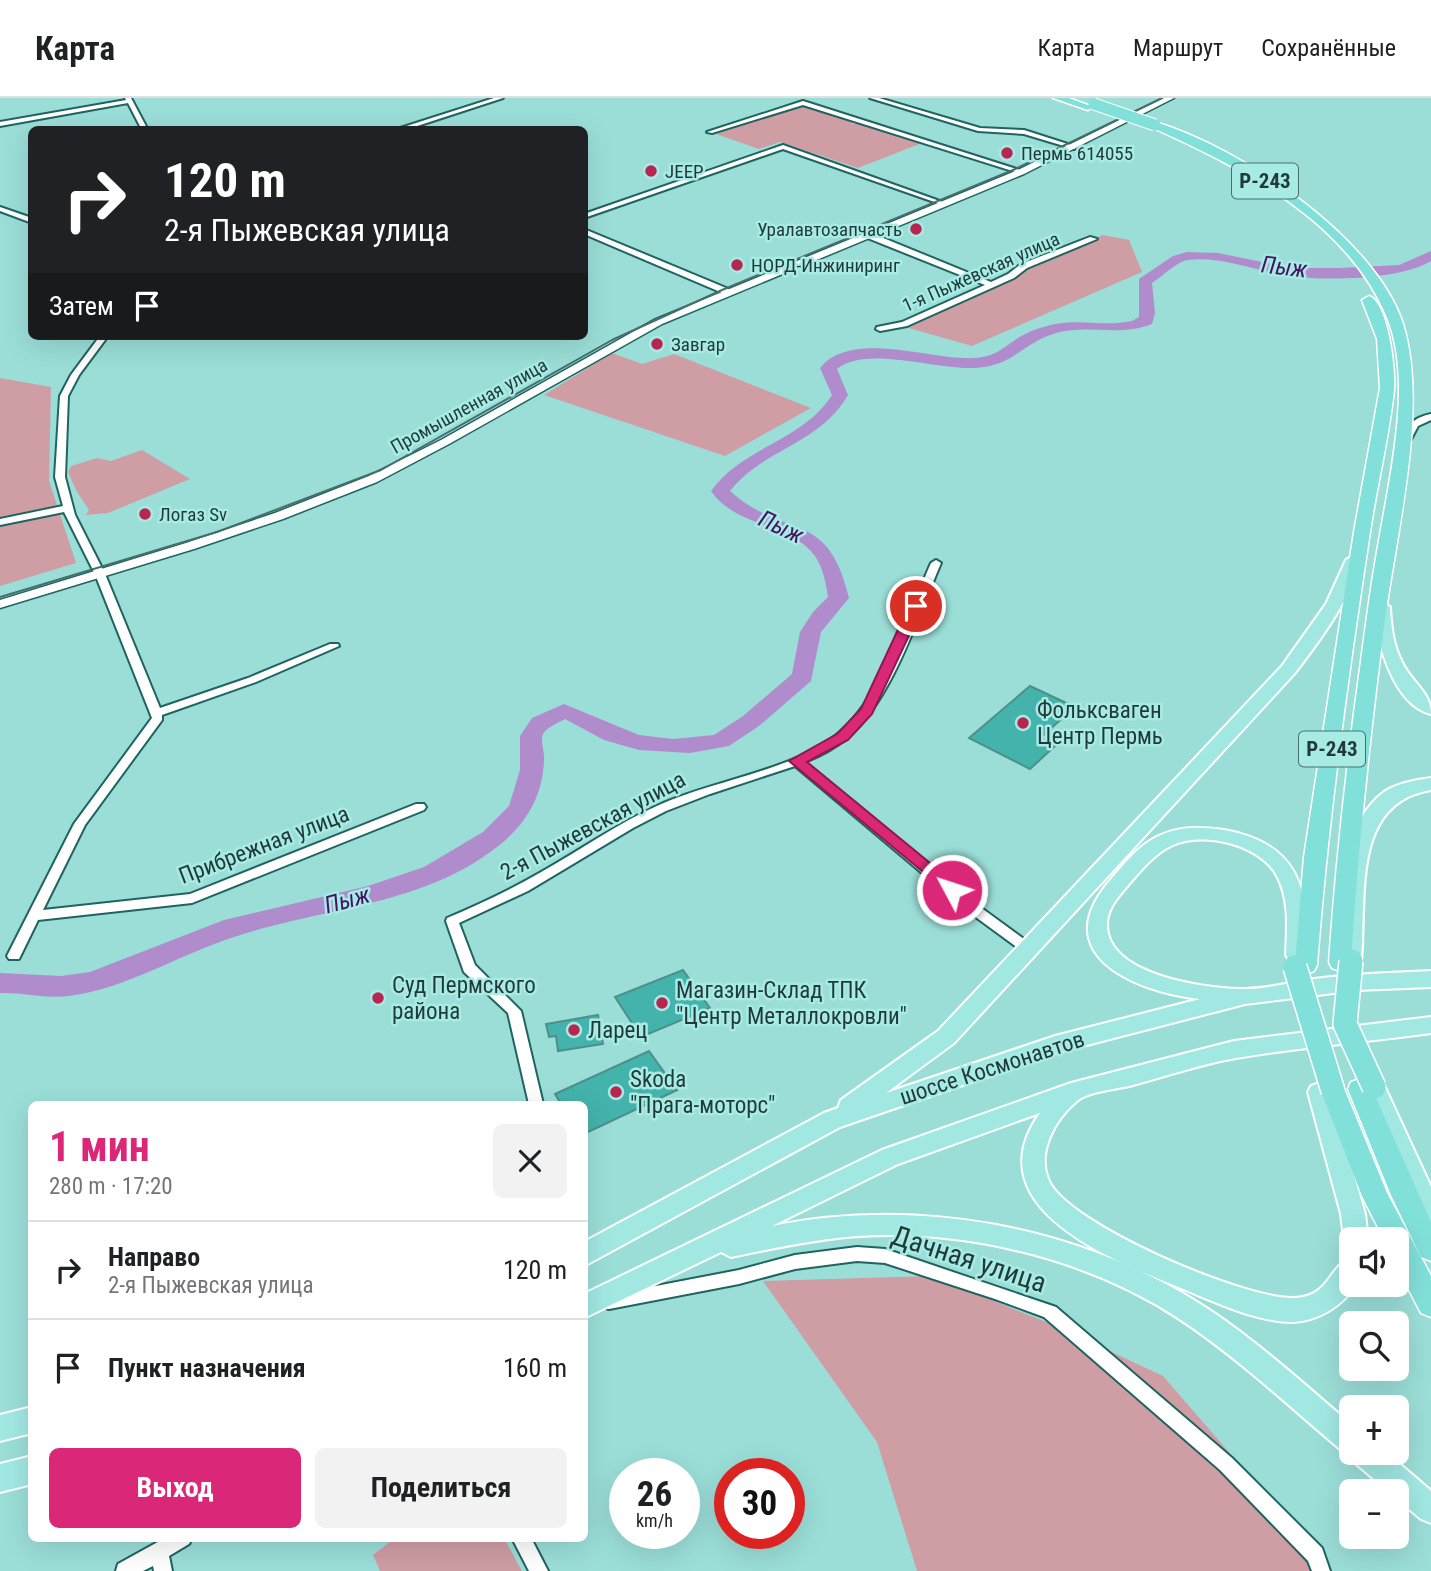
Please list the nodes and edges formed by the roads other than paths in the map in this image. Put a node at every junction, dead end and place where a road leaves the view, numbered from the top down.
1 (500, 98) edge
2 (873, 98) edge
3 (1058, 98) edge
4 (1076, 98) edge
5 (1170, 98) edge
6 (129, 100) edge
7 (1091, 105) junction
8 (0, 124) edge
9 (143, 126) edge
10 (410, 126) edge
11 (710, 132) dead end
12 (1074, 147) junction
13 (1021, 172) junction
14 (945, 204) junction
15 (0, 209) edge
16 (588, 215) edge
17 (28, 220) edge
18 (588, 233) edge
19 (868, 235) junction
20 (1093, 239) dead end
21 (992, 285) junction
22 (1368, 285) junction
23 (728, 292) junction
24 (880, 329) dead end
25 (101, 340) edge
26 (1431, 416) edge
27 (1397, 466) junction
28 (68, 508) junction
29 (0, 522) edge
30 (1362, 533) junction
31 (936, 563) dead end
32 (1382, 573) junction
33 (100, 574) junction
34 (0, 604) edge
35 (334, 646) dead end
36 (1431, 709) edge
37 (158, 713) junction
38 (797, 761) junction
39 (1431, 784) edge
40 (420, 807) dead end
41 (35, 916) junction
42 (1027, 948) junction
43 (14, 956) dead end
44 (1346, 962) junction
45 (1301, 966) junction
46 (1431, 979) edge
47 (1245, 996) junction
48 (1431, 1025) edge
49 (1367, 1088) junction
50 (1071, 1092) junction
51 (1326, 1092) junction
52 (535, 1101) edge
53 (832, 1119) junction
54 (1431, 1214) edge
55 (1355, 1227) edge
56 (1431, 1249) edge
57 (588, 1253) edge
58 (693, 1256) junction
59 (1339, 1290) edge
60 (1431, 1304) edge
61 (588, 1306) edge
62 (588, 1306) edge
63 (28, 1421) edge
64 (0, 1428) edge
65 (1339, 1431) edge
66 (1379, 1465) edge
67 (28, 1471) edge
68 (0, 1478) edge
69 (1431, 1509) edge
70 (179, 1542) edge
71 (523, 1542) edge
72 (161, 1562) edge
73 (125, 1571) edge
74 (539, 1571) edge
75 (1321, 1571) edge

1 - 10 street
2 - 12 street
3 - 7 highway, Р-243
4 - 7 highway, Р-243
5 - 12 street, Промышленная улица
6 - 8 street
6 - 9 street
7 - 22 highway, Р-243, bridge
11 - 13 street
12 - 13 street, Промышленная улица
13 - 14 street, Промышленная улица
14 - 16 street
14 - 19 street, Промышленная улица
15 - 17 street
18 - 23 street
19 - 21 street
19 - 23 street, Промышленная улица
20 - 21 street, 1-я Пыжевская улица
21 - 24 street, 1-я Пыжевская улица
22 - 27 highway, Р-243
22 - 30 highway, Р-243
23 - 33 street, Промышленная улица
25 - 28 street
26 - 27 street
27 - 32 highway, Р-243
28 - 29 street
28 - 33 street
30 - 42 main road
30 - 45 highway, Р-243
31 - 38 street, 2-я Пыжевская улица
32 - 36 main road
32 - 44 highway, Р-243
33 - 34 street, Промышленная улица
33 - 37 street
35 - 37 street
37 - 41 street
38 - 42 street
38 - 52 street, 2-я Пыжевская улица
39 - 44 main road
40 - 41 street, Прибрежная улица
41 - 43 street
42 - 53 main road
44 - 49 highway, Р-243, bridge
45 - 47 main road
45 - 51 highway, bridge
46 - 47 main road, шоссе Космонавтов
47 - 53 main road, шоссе Космонавтов
48 - 50 main road, шоссе Космонавтов
49 - 54 main road
49 - 56 highway, Р-243
50 - 58 main road, шоссе Космонавтов
50 - 59 main road
51 - 55 main road
51 - 60 highway
53 - 57 main road, шоссе Космонавтов
58 - 61 main road, шоссе Космонавтов
58 - 65 main road
62 - 75 street, Дачная улица
63 - 64 main road
66 - 69 main road
67 - 68 main road
70 - 72 street
71 - 74 street
72 - 73 street

